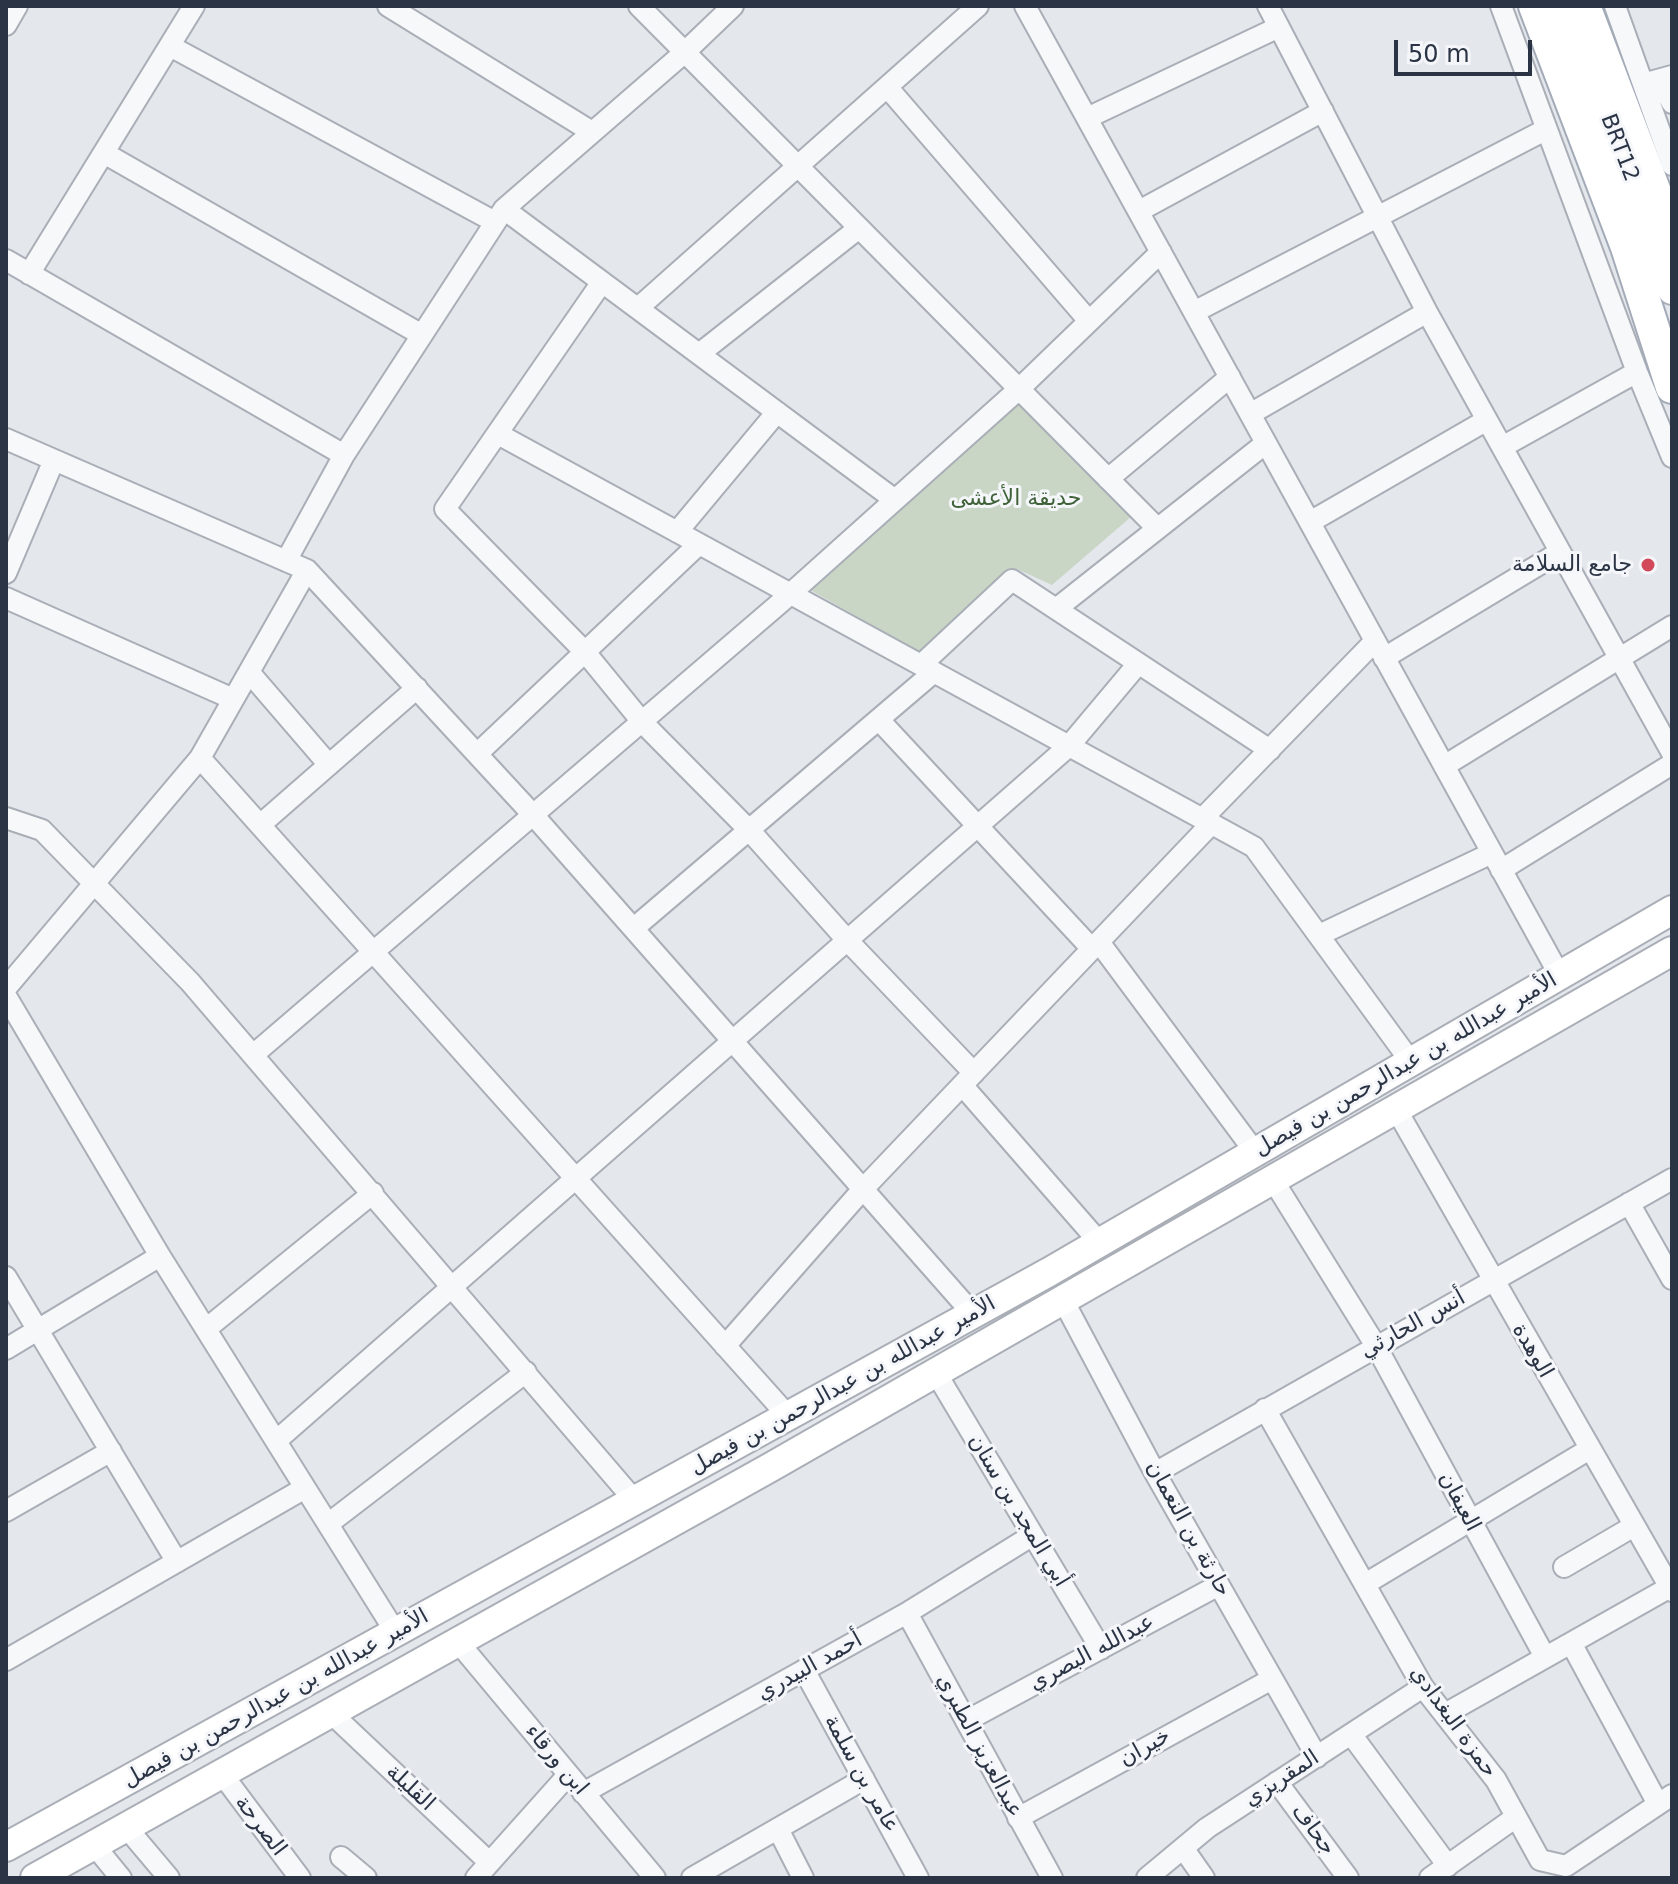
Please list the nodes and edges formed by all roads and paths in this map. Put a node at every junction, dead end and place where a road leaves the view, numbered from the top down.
1 (17, 6) edge
2 (194, 6) edge
3 (388, 6) edge
4 (639, 6) edge
5 (733, 6) edge
6 (978, 6) edge
7 (1025, 6) edge
8 (1268, 6) edge
9 (1501, 6) edge
10 (1535, 6) edge
11 (1565, 6) edge
12 (1584, 6) edge
13 (1615, 6) edge
14 (6, 25) edge
15 (1279, 27) junction
16 (170, 46) junction
17 (685, 52) junction
18 (1658, 81) edge
19 (888, 88) junction
20 (1672, 103) edge
21 (1323, 111) junction
22 (1087, 118) junction
23 (1545, 130) junction
24 (592, 132) junction
25 (104, 153) junction
26 (1672, 165) edge
27 (800, 168) junction
28 (1139, 211) junction
29 (499, 215) junction
30 (1378, 217) junction
31 (859, 228) junction
32 (1672, 237) edge
33 (1161, 252) junction
34 (6, 260) edge
35 (29, 274) junction
36 (602, 282) junction
37 (1672, 290) edge
38 (638, 308) junction
39 (1194, 312) junction
40 (1427, 312) junction
41 (1089, 321) junction
42 (422, 335) junction
43 (699, 354) junction
44 (1637, 372) junction
45 (1230, 377) junction
46 (1672, 387) edge
47 (1019, 389) junction
48 (777, 412) junction
49 (1250, 414) junction
50 (1487, 420) junction
51 (498, 434) junction
52 (6, 439) edge
53 (1266, 443) junction
54 (1502, 447) junction
55 (344, 455) junction
56 (1672, 457) edge
57 (54, 460) junction
58 (1108, 479) junction
59 (895, 500) junction
60 (1310, 522) junction
61 (1157, 528) junction
62 (677, 532) junction
63 (699, 544) junction
64 (1560, 552) junction
65 (286, 561) junction
66 (307, 570) junction
67 (6, 573) edge
68 (790, 594) junction
69 (6, 598) edge
70 (1056, 609) junction
71 (1672, 626) edge
72 (1380, 649) junction
73 (585, 652) junction
74 (1618, 657) junction
75 (1137, 665) junction
76 (928, 669) junction
77 (249, 672) junction
78 (417, 688) junction
79 (233, 699) junction
80 (880, 721) junction
81 (643, 723) junction
82 (1069, 746) junction
83 (1270, 750) junction
84 (1672, 753) edge
85 (477, 754) junction
86 (200, 758) junction
87 (1672, 764) edge
88 (329, 765) junction
89 (1444, 766) junction
90 (535, 817) junction
91 (6, 818) edge
92 (1207, 821) junction
93 (260, 825) junction
94 (977, 826) junction
95 (750, 831) junction
96 (1497, 862) junction
97 (96, 885) junction
98 (1672, 910) edge
99 (634, 928) junction
100 (1319, 935) junction
101 (847, 940) junction
102 (1096, 946) junction
103 (1672, 951) edge
104 (372, 952) junction
105 (1560, 976) junction
106 (6, 988) edge
107 (6, 996) edge
108 (733, 1041) junction
109 (253, 1055) junction
110 (1411, 1062) junction
111 (968, 1079) junction
112 (1396, 1109) junction
113 (1255, 1152) junction
114 (1672, 1179) edge
115 (574, 1180) junction
116 (1273, 1180) junction
117 (863, 1189) junction
118 (373, 1193) junction
119 (1629, 1203) junction
120 (1100, 1243) junction
121 (160, 1256) junction
122 (6, 1277) edge
123 (1672, 1279) edge
124 (1492, 1280) junction
125 (453, 1286) junction
126 (1063, 1300) junction
127 (973, 1314) junction
128 (206, 1329) junction
129 (38, 1330) junction
130 (725, 1346) junction
131 (1376, 1346) junction
132 (6, 1349) edge
133 (526, 1372) junction
134 (936, 1373) junction
135 (1265, 1409) junction
136 (788, 1416) junction
137 (276, 1441) junction
138 (1588, 1450) junction
139 (111, 1451) junction
140 (1155, 1473) junction
141 (305, 1488) junction
142 (635, 1501) junction
143 (6, 1511) edge
144 (1469, 1521) junction
145 (328, 1524) junction
146 (1634, 1526) junction
147 (1033, 1535) junction
148 (177, 1562) junction
149 (1564, 1567) dead end
150 (1365, 1584) junction
151 (1219, 1585) junction
152 (1671, 1588) edge
153 (907, 1613) junction
154 (396, 1633) junction
155 (458, 1642) junction
156 (1571, 1643) junction
157 (1101, 1649) junction
158 (1545, 1657) junction
159 (6, 1660) edge
160 (804, 1670) junction
161 (1272, 1679) junction
162 (1423, 1687) junction
163 (331, 1713) junction
164 (1445, 1714) junction
165 (966, 1721) junction
166 (1351, 1734) junction
167 (1317, 1757) junction
168 (222, 1774) junction
169 (568, 1775) junction
170 (864, 1779) junction
171 (1277, 1782) junction
172 (583, 1793) junction
173 (1665, 1800) edge
174 (1516, 1817) junction
175 (1018, 1818) junction
176 (126, 1827) junction
177 (778, 1829) junction
178 (94, 1845) junction
179 (6, 1847) edge
180 (1183, 1848) junction
181 (341, 1857) dead end
182 (1448, 1866) junction
183 (482, 1870) edge
184 (35, 1878) edge
185 (121, 1878) edge
186 (169, 1878) edge
187 (300, 1878) edge
188 (366, 1878) edge
189 (655, 1878) edge
190 (692, 1878) edge
191 (803, 1878) edge
192 (918, 1878) edge
193 (1052, 1878) edge
194 (1147, 1878) edge
195 (1204, 1878) edge
196 (1348, 1878) edge
197 (1430, 1878) edge

1 - 14 street
2 - 16 street
3 - 24 street
4 - 17 street
5 - 17 street
6 - 19 street
7 - 22 street
8 - 15 street
9 - 23 street
10 - 46 main road
11 - 37 main road, BRT12
12 - 32 main road
13 - 18 street
15 - 21 street
15 - 22 street
16 - 25 street
16 - 29 street
17 - 24 street
17 - 27 street
18 - 20 street
18 - 26 street
19 - 27 street
19 - 41 street
21 - 28 street
21 - 30 street
22 - 28 street
23 - 30 street
23 - 44 street
24 - 29 street
25 - 35 street
25 - 42 street
27 - 31 street
27 - 38 street
28 - 33 street
29 - 36 street
29 - 42 street
30 - 39 street
30 - 40 street
31 - 43 street
31 - 47 street
33 - 39 street
33 - 41 street
34 - 35 street
35 - 55 street
36 - 38 street
36 - 51 street
38 - 43 street
39 - 45 street
40 - 49 street
40 - 50 street
41 - 47 street
42 - 55 street
43 - 48 street
44 - 54 street
44 - 56 street
45 - 49 street
45 - 58 street
47 - 58 street
47 - 59 street
48 - 59 street
48 - 62 street
49 - 53 street
50 - 54 street
50 - 60 street
51 - 62 street
51 - 73 street
52 - 57 street
53 - 60 street
53 - 61 street
54 - 64 street
55 - 65 street
57 - 65 street
57 - 67 street
58 - 61 street
59 - 68 street
60 - 72 street
61 - 70 street
62 - 63 street
63 - 68 street
63 - 73 street
64 - 72 street
64 - 74 street
65 - 66 street
66 - 77 street
66 - 78 street
68 - 76 street
68 - 81 street
69 - 79 street
70 - 75 street
70 - 76 street
71 - 74 street
72 - 83 street
72 - 89 street
73 - 81 street
73 - 85 street
74 - 84 street
74 - 89 street
75 - 82 street
75 - 83 street
76 - 80 street
76 - 82 street
77 - 79 street
77 - 88 street
78 - 85 street
78 - 88 street
79 - 86 street
80 - 94 street
80 - 95 street
81 - 90 street
81 - 95 street
82 - 92 street
82 - 94 street
83 - 92 street
85 - 90 street
86 - 93 street
86 - 97 street
87 - 96 street
88 - 93 street
89 - 96 street
90 - 99 street
90 - 104 street
91 - 97 street
92 - 100 street
92 - 102 street
93 - 104 street
94 - 101 street
94 - 102 street
95 - 99 street
95 - 101 street
96 - 100 street
96 - 105 street
97 - 106 street
97 - 109 street
98 - 105 main road, الأمير عبدالله بن عبدالرحمن بن فيصل
99 - 108 street
100 - 110 street
101 - 108 street
101 - 111 street
102 - 111 street
102 - 113 street
103 - 112 main road, الأمير عبدالله بن عبدالرحمن بن فيصل
104 - 109 street
104 - 115 street
105 - 110 main road, الأمير عبدالله بن عبدالرحمن بن فيصل
107 - 121 street
108 - 115 street
108 - 117 street
109 - 118 street
110 - 113 main road, الأمير عبدالله بن عبدالرحمن بن فيصل
111 - 117 street
111 - 120 street
112 - 116 main road, الأمير عبدالله بن عبدالرحمن بن فيصل
112 - 124 street, الوهدة
113 - 120 main road, الأمير عبدالله بن عبدالرحمن بن فيصل
114 - 119 street, أنس الحارثي
115 - 125 street
115 - 130 street
116 - 126 main road, الأمير عبدالله بن عبدالرحمن بن فيصل
116 - 131 street, العيفان
117 - 127 street
117 - 130 street
118 - 125 street
118 - 128 street
119 - 123 street
119 - 124 street, أنس الحارثي
120 - 127 main road, الأمير عبدالله بن عبدالرحمن بن فيصل
121 - 128 street
121 - 129 street
122 - 129 street
124 - 131 street, أنس الحارثي
124 - 138 street, الوهدة
125 - 133 street
125 - 137 street
126 - 134 main road, الأمير عبدالله بن عبدالرحمن بن فيصل
126 - 140 street, حارثة بن النعمان
127 - 136 main road, الأمير عبدالله بن عبدالرحمن بن فيصل
128 - 137 street
129 - 132 street
129 - 139 street
130 - 136 street
131 - 135 street, أنس الحارثي
131 - 144 street, العيفان
133 - 142 street
133 - 145 street
134 - 147 street, أبي المجد بن سنان
134 - 155 main road, الأمير عبدالله بن عبدالرحمن بن فيصل
135 - 140 street, أنس الحارثي
135 - 150 street, حمزة البغدادي
136 - 142 main road, الأمير عبدالله بن عبدالرحمن بن فيصل
137 - 141 street
138 - 144 street
138 - 146 street, الوهدة
139 - 143 street
139 - 148 street
140 - 151 street, حارثة بن النعمان
141 - 145 street
141 - 148 street
142 - 154 main road, الأمير عبدالله بن عبدالرحمن بن فيصل
144 - 150 street
144 - 158 street, العيفان
145 - 154 street
146 - 149 street
146 - 152 street, الوهدة
147 - 153 street, أحمد البيدري
147 - 157 street, أبي المجد بن سنان
148 - 159 street
150 - 162 street, حمزة البغدادي
151 - 157 street, عبدالله البصري
151 - 161 street, حارثة بن النعمان
152 - 156 street
153 - 160 street, أحمد البيدري
153 - 165 street, عبدالعزيز الطبري
154 - 179 main road, الأمير عبدالله بن عبدالرحمن بن فيصل
155 - 163 main road, الأمير عبدالله بن عبدالرحمن بن فيصل
155 - 169 street, ابن ورقاء
156 - 158 street
156 - 173 street
157 - 165 street, عبدالله البصري
158 - 164 street
160 - 170 street, عامر بن سلمة
160 - 172 street, أحمد البيدري
161 - 167 street, حارثة بن النعمان
161 - 175 street, خيران
162 - 164 street, حمزة البغدادي
162 - 166 street, المقريزي
163 - 168 main road, الأمير عبدالله بن عبدالرحمن بن فيصل
163 - 183 street, القليلة
164 - 174 street, حمزة البغدادي
165 - 175 street, عبدالعزيز الطبري
166 - 167 street, المقريزي
166 - 182 street
167 - 171 street, المقريزي
168 - 176 main road, الأمير عبدالله بن عبدالرحمن بن فيصل
168 - 187 street, الصرحة
169 - 172 street, ابن ورقاء
169 - 183 street
170 - 177 street
170 - 192 street, عامر بن سلمة
171 - 180 street, المقريزي
171 - 196 street, جحاف
172 - 189 street, ابن ورقاء
173 - 174 street, حمزة البغدادي
174 - 182 street
175 - 193 street, عبدالعزيز الطبري
176 - 178 main road, الأمير عبدالله بن عبدالرحمن بن فيصل
176 - 186 street
177 - 190 street
177 - 191 street
178 - 184 main road, الأمير عبدالله بن عبدالرحمن بن فيصل
178 - 185 street
180 - 194 street, المقريزي
180 - 195 street
181 - 188 street
182 - 197 street

